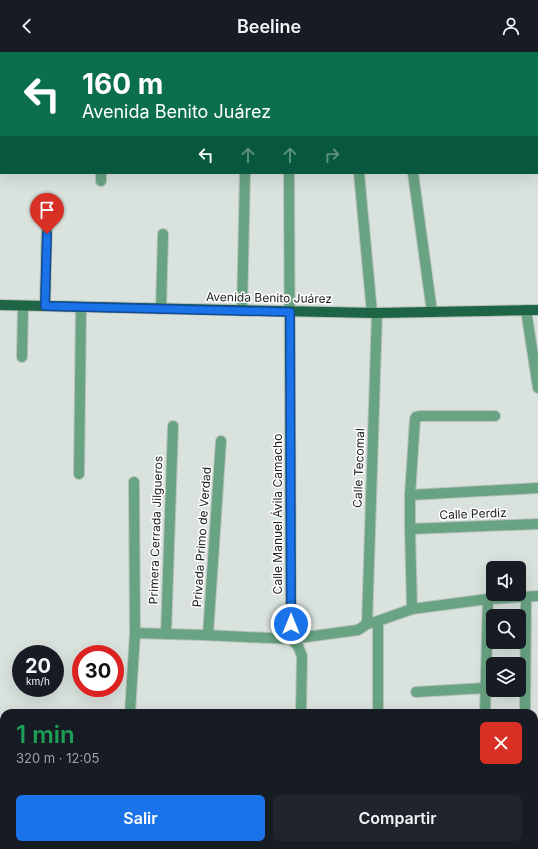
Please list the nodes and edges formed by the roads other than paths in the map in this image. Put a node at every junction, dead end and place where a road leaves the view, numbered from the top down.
1 (245, 174) edge
2 (289, 174) edge
3 (359, 174) edge
4 (413, 174) edge
5 (47, 220) dead end
6 (163, 234) dead end
7 (0, 305) edge
8 (23, 306) junction
9 (45, 306) junction
10 (81, 307) junction
11 (161, 309) junction
12 (526, 310) junction
13 (538, 310) edge
14 (242, 311) junction
15 (290, 312) junction
16 (432, 312) junction
17 (374, 313) junction
18 (22, 357) dead end
19 (538, 388) edge
20 (496, 416) dead end
21 (173, 426) dead end
22 (221, 441) dead end
23 (79, 474) dead end
24 (134, 482) dead end
25 (538, 488) edge
26 (410, 495) junction
27 (538, 524) edge
28 (410, 529) junction
29 (538, 596) edge
30 (526, 597) edge
31 (486, 599) edge
32 (488, 601) edge
33 (526, 601) edge
34 (412, 608) junction
35 (378, 621) junction
36 (367, 624) junction
37 (135, 633) junction
38 (166, 634) junction
39 (208, 635) junction
40 (291, 640) junction
41 (485, 688) junction
42 (416, 692) dead end
43 (130, 709) edge
44 (301, 709) edge
45 (378, 709) edge
46 (485, 709) edge
47 (525, 709) edge

1 - 14 street
2 - 15 street, Calle Manuel Ávila Camacho
3 - 17 street, Calle Tecomal
4 - 16 street
5 - 9 street
6 - 11 street
7 - 8 main road, Avenida Benito Juárez
8 - 9 main road, Avenida Benito Juárez
8 - 18 street
9 - 10 main road, Avenida Benito Juárez
10 - 11 main road, Avenida Benito Juárez
10 - 23 street
11 - 14 main road, Avenida Benito Juárez
12 - 13 main road, Avenida Benito Juárez
12 - 16 main road, Avenida Benito Juárez
12 - 19 street
14 - 15 main road, Avenida Benito Juárez
15 - 17 main road, Avenida Benito Juárez
15 - 40 street, Calle Manuel Ávila Camacho
16 - 17 main road, Avenida Benito Juárez
17 - 36 street, Calle Tecomal
20 - 26 street
21 - 38 street, Primera Cerrada Jilgueros
22 - 39 street, Privada Primo de Verdad
24 - 37 street
25 - 26 street
26 - 28 street
27 - 28 street, Calle Perdiz
28 - 34 street
29 - 30 street
31 - 34 street
32 - 41 street
33 - 47 street
34 - 35 street
35 - 36 street
35 - 45 street
36 - 40 street
37 - 38 street
37 - 43 street
38 - 39 street
39 - 40 street
40 - 44 street
41 - 42 street
41 - 46 street

